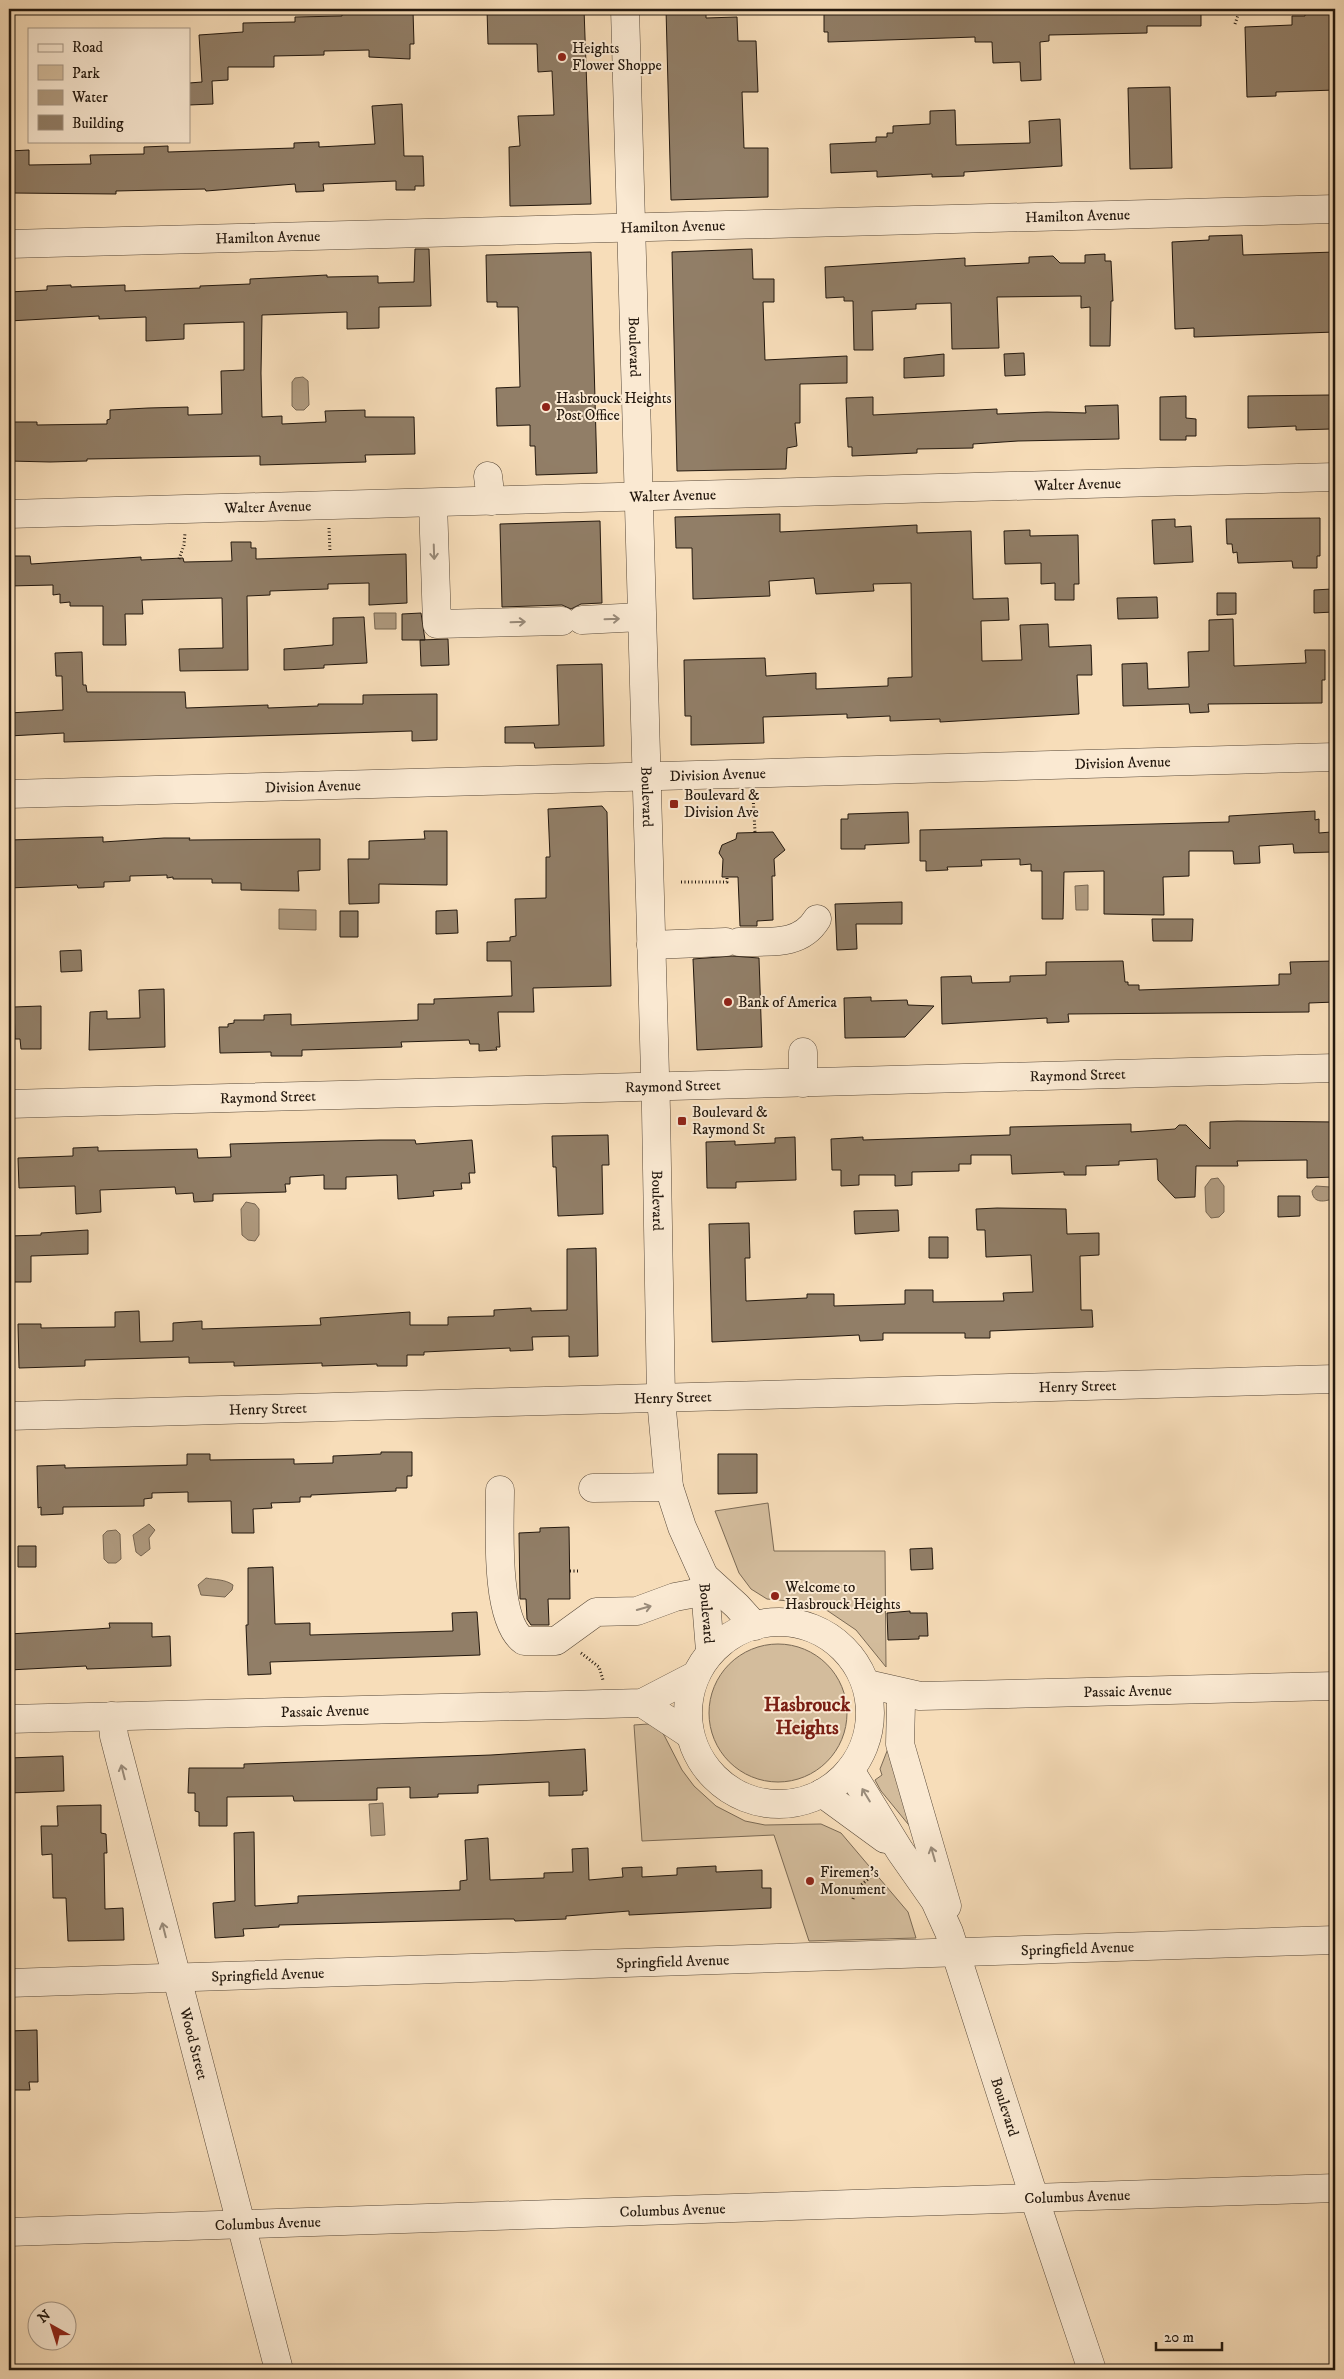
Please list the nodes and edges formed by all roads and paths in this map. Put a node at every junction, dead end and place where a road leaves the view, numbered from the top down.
1 (625, 9) edge
2 (1240, 9) edge
3 (1235, 24) dead end
4 (1335, 209) edge
5 (631, 227) junction
6 (9, 244) edge
7 (1335, 477) edge
8 (640, 496) junction
9 (432, 503) junction
10 (9, 514) edge
11 (329, 524) dead end
12 (184, 528) dead end
13 (330, 552) dead end
14 (179, 559) dead end
15 (641, 617) junction
16 (1335, 757) edge
17 (752, 773) junction
18 (645, 776) junction
19 (9, 794) edge
20 (755, 832) dead end
21 (726, 877) dead end
22 (681, 882) dead end
23 (817, 920) dead end
24 (652, 945) junction
25 (803, 1052) dead end
26 (1335, 1068) edge
27 (803, 1083) junction
28 (655, 1087) junction
29 (9, 1104) edge
30 (1335, 1379) edge
31 (661, 1399) junction
32 (9, 1416) edge
33 (669, 1487) junction
34 (593, 1488) dead end
35 (500, 1490) dead end
36 (570, 1571) dead end
37 (579, 1571) dead end
38 (706, 1583) junction
39 (755, 1626) junction
40 (579, 1648) dead end
41 (710, 1651) junction
42 (694, 1676) junction
43 (603, 1683) dead end
44 (867, 1684) junction
45 (1335, 1686) edge
46 (910, 1700) junction
47 (642, 1703) junction
48 (870, 1714) junction
49 (112, 1716) junction
50 (9, 1719) edge
51 (689, 1734) junction
52 (850, 1770) junction
53 (822, 1793) junction
54 (900, 1851) junction
55 (877, 1872) dead end
56 (853, 1898) dead end
57 (1335, 1940) edge
58 (955, 1952) junction
59 (175, 1977) junction
60 (9, 1983) edge
61 (1335, 2188) edge
62 (1034, 2197) junction
63 (242, 2226) junction
64 (9, 2232) edge
65 (278, 2370) edge
66 (1092, 2370) edge

1 - 5 street, Boulevard
2 - 3 path
4 - 5 street, Hamilton Avenue
5 - 6 street, Hamilton Avenue
5 - 8 street, Boulevard
7 - 8 street, Walter Avenue
8 - 9 street, Walter Avenue
8 - 15 street, Boulevard
9 - 10 street, Walter Avenue
9 -> 15 street
11 - 13 path
12 - 14 path
15 - 18 street, Boulevard
16 - 17 street, Division Avenue
17 - 18 street, Division Avenue
17 - 20 path
18 - 19 street, Division Avenue
18 - 24 street, Boulevard
21 - 22 path
23 - 24 street
24 - 28 street, Boulevard
25 - 27 street
26 - 27 street, Raymond Street
27 - 28 street, Raymond Street
28 - 29 street, Raymond Street
28 - 31 street, Boulevard
30 - 31 street, Henry Street
31 - 32 street, Henry Street
31 - 33 street, Boulevard
33 - 34 street
33 - 38 street, Boulevard
35 -> 38 street
36 - 37 path
38 - 39 street, Boulevard
38 - 41 street, Boulevard
39 - 41 street
39 - 44 street
40 - 43 path
41 - 42 street
42 - 47 street, Passaic Avenue
42 - 51 street
44 - 46 street, Passaic Avenue
44 - 48 street
45 - 46 street, Passaic Avenue
46 - 48 street, Passaic Avenue
58 -> 46 street
47 - 49 street, Passaic Avenue
47 - 51 street
48 - 52 street
49 - 50 street, Passaic Avenue
59 -> 49 street, Wood Street
51 - 53 street
52 - 53 street
54 -> 52 street, Boulevard
53 - 54 street, Boulevard
54 - 58 street, Boulevard
55 - 56 path
57 - 58 street, Springfield Avenue
58 - 59 street, Springfield Avenue
58 - 62 street, Boulevard
59 - 60 street, Springfield Avenue
59 - 63 street, Wood Street
61 - 62 street, Columbus Avenue
62 - 63 street, Columbus Avenue
62 - 66 street, Boulevard
63 - 64 street, Columbus Avenue
63 - 65 street, Wood Street

